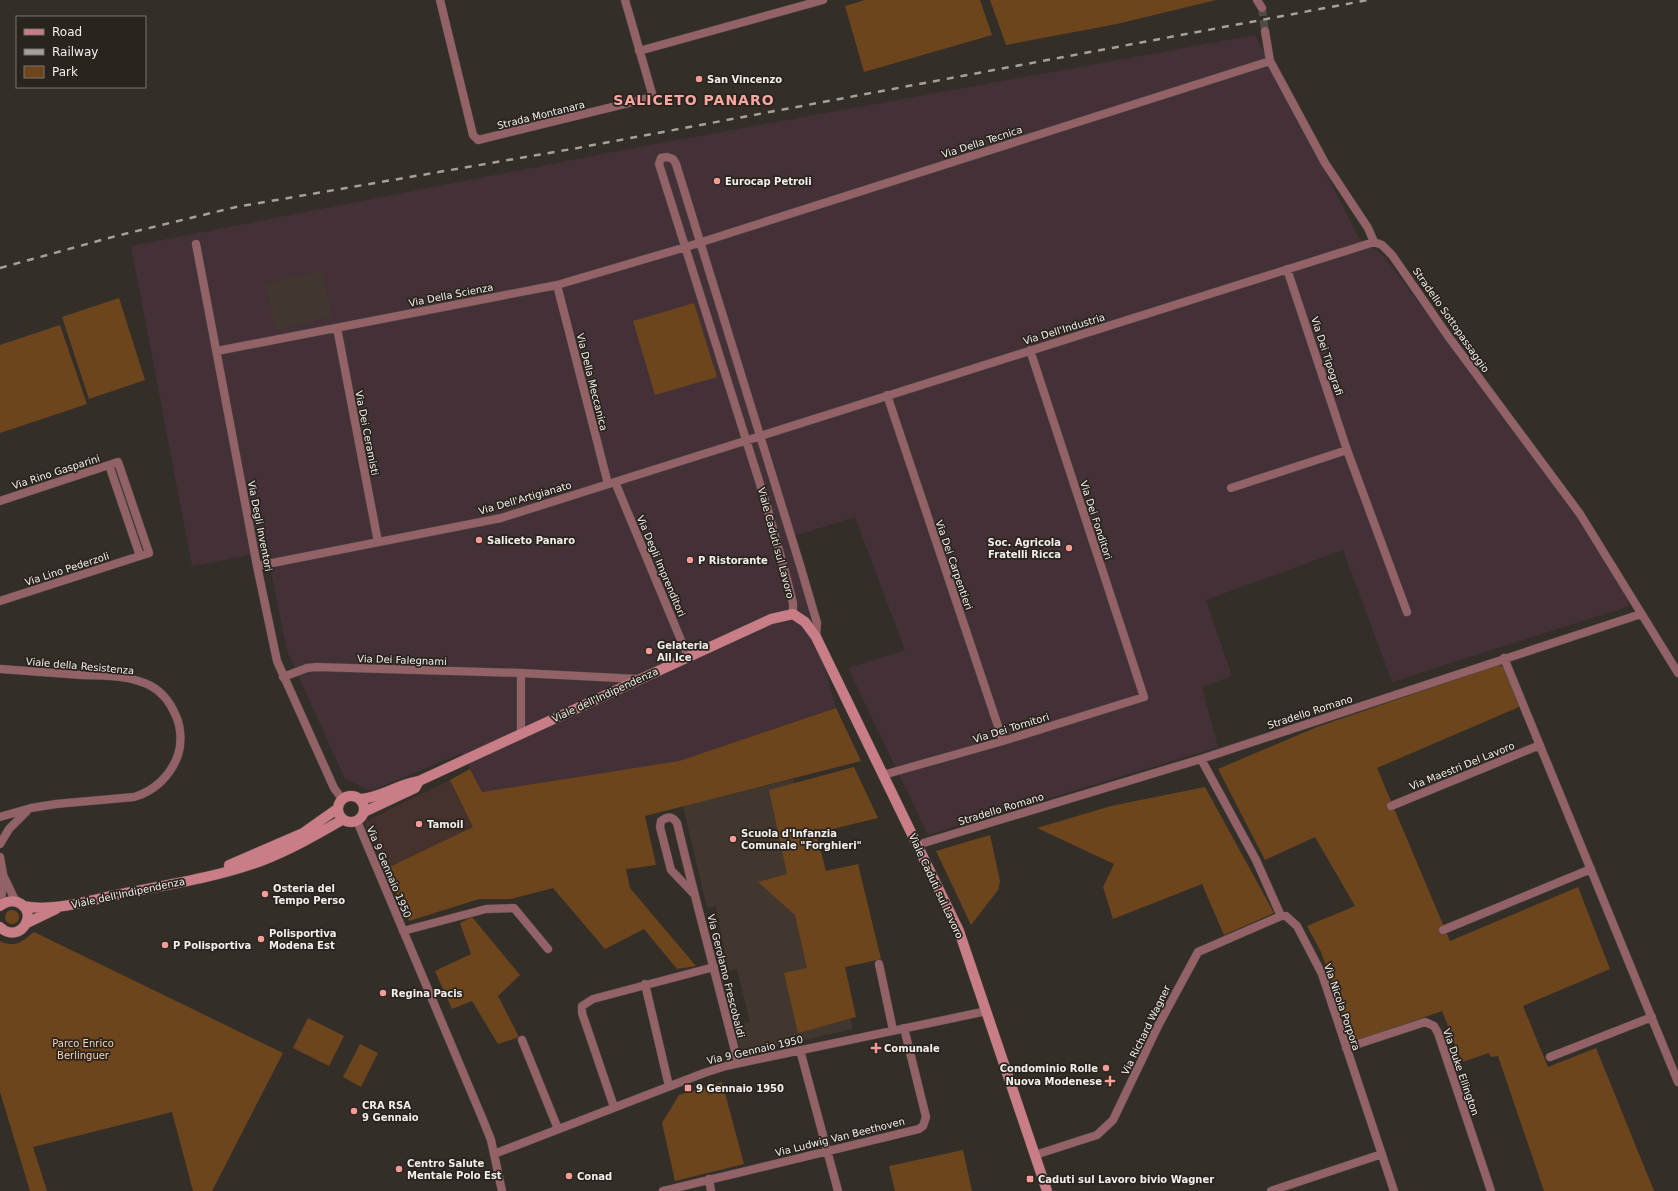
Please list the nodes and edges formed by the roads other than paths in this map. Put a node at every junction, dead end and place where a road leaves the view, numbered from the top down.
1 (440, 0) edge
2 (625, 0) edge
3 (823, 0) edge
4 (1257, 0) edge
5 (1262, 8) tunnel mouth
6 (1265, 31) tunnel mouth
7 (639, 51) junction
8 (1270, 60) junction
9 (1374, 242) junction
10 (700, 243) junction
11 (196, 244) dead end
12 (686, 247) junction
13 (1287, 269) junction
14 (557, 285) junction
15 (337, 328) junction
16 (1030, 350) junction
17 (217, 351) junction
18 (887, 395) junction
19 (760, 436) junction
20 (746, 440) junction
21 (1347, 450) junction
22 (118, 462) joint
23 (109, 465) junction
24 (611, 483) junction
25 (1231, 488) dead end
26 (0, 501) edge
27 (378, 542) junction
28 (140, 556) junction
29 (257, 566) junction
30 (0, 601) edge
31 (1407, 612) dead end
32 (793, 614) junction
33 (1641, 614) junction
34 (816, 637) junction
35 (688, 657) junction
36 (1504, 658) junction
37 (0, 669) edge
38 (521, 673) junction
39 (1678, 673) edge
40 (283, 678) junction
41 (640, 680) junction
42 (1144, 697) joint
43 (521, 734) junction
44 (1003, 741) junction
45 (1540, 745) junction
46 (1201, 759) junction
47 (883, 776) junction
48 (419, 782) junction
49 (342, 798) junction
50 (360, 799) junction
51 (1391, 806) dead end
52 (31, 808) junction
53 (337, 809) junction
54 (364, 812) junction
55 (0, 817) edge
56 (342, 820) junction
57 (356, 821) junction
58 (0, 832) edge
59 (0, 844) edge
60 (917, 845) junction
61 (0, 850) edge
62 (0, 857) edge
63 (1591, 869) junction
64 (3, 874) junction
65 (194, 879) junction
66 (694, 894) junction
67 (21, 904) junction
68 (0, 906) edge
69 (63, 906) junction
70 (1281, 916) junction
71 (26, 923) junction
72 (0, 927) edge
73 (1443, 930) dead end
74 (403, 931) junction
75 (548, 949) dead end
76 (879, 964) dead end
77 (714, 967) junction
78 (645, 984) junction
79 (987, 1011) junction
80 (1652, 1017) junction
81 (904, 1028) junction
82 (893, 1030) junction
83 (522, 1040) dead end
84 (1346, 1048) junction
85 (800, 1050) junction
86 (1550, 1057) dead end
87 (738, 1063) junction
88 (1678, 1082) edge
89 (669, 1086) junction
90 (614, 1107) junction
91 (558, 1129) junction
92 (827, 1150) junction
93 (494, 1154) junction
94 (1382, 1154) junction
95 (1035, 1155) junction
96 (709, 1179) junction
97 (502, 1191) edge
98 (663, 1191) edge
99 (711, 1191) edge
100 (838, 1191) edge
101 (1047, 1191) edge
102 (1271, 1191) edge
103 (1394, 1191) edge
104 (1491, 1191) edge

1 - 7 street, Strada Montanara
2 - 7 street, Strada Montanara
3 - 7 street
4 - 5 street
6 - 8 street, Stradello Sottopassaggio
8 - 9 street, Stradello Sottopassaggio
8 - 10 street, Via Della Tecnica
9 - 13 street, Via Dell'Industria
9 - 33 street, Stradello Sottopassaggio
10 - 12 street
10 - 12 street, Viale Caduti sul Lavoro
10 - 19 street, Viale Caduti sul Lavoro
11 - 17 street, Via Degli Inventori
12 - 14 street, Via Della Scienza
12 - 20 street, Viale Caduti sul Lavoro
13 - 16 street, Via Dell'Industria
13 - 21 street, Via Dei Tipografi
14 - 15 street, Via Della Scienza
14 - 24 street, Via Della Meccanica
15 - 17 street, Via Della Scienza
15 - 27 street, Via Dei Ceramisti
16 - 18 street, Via Dell'Industria
16 - 42 street, Via Dei Fonditori
17 - 29 street, Via Degli Inventori
18 - 19 street, Via Dell'Industria
18 - 44 street, Via Dei Carpentieri
19 - 20 street
19 - 34 street, Viale Caduti sul Lavoro
20 - 24 street, Via Dell'Artigianato
20 - 32 street, Viale Caduti sul Lavoro
21 - 25 street
21 - 31 street, Via Dei Tipografi
22 - 23 street, Via Rino Gasparini
22 - 28 street, Via Lino Pederzoli
23 - 26 street, Via Rino Gasparini
23 - 28 street
24 - 27 street, Via Dell'Artigianato
24 - 35 street, Via Degli Imprenditori
27 - 29 street, Via Dell'Artigianato
28 - 30 street, Via Lino Pederzoli
29 - 40 street, Via Degli Inventori
32 - 34 street, Viale Caduti sul Lavoro
32 - 35 street, Viale dell'Indipendenza
33 - 36 street, Stradello Romano
33 - 39 street
34 - 47 street, Viale Caduti sul Lavoro
35 - 41 street, Viale dell'Indipendenza
36 - 45 street
36 - 46 street, Stradello Romano
37 - 52 street, Viale della Resistenza
38 - 40 street, Via Dei Falegnami
38 - 41 street, Via Dei Falegnami
38 - 43 street
40 - 49 street, Via Degli Inventori
41 - 43 street, Viale dell'Indipendenza
42 - 44 street, Via Dei Tornitori
43 - 48 street, Viale dell'Indipendenza
44 - 47 street, Via Dei Tornitori
45 - 51 street, Via Maestri Del Lavoro
45 - 63 street
46 - 60 street, Stradello Romano
46 - 70 street
47 - 60 street, Viale Caduti sul Lavoro
48 - 50 street, Viale dell'Indipendenza
48 - 54 street, Viale dell'Indipendenza
49 - 50 street
49 - 53 street
50 - 54 street
52 - 55 street, Viale della Resistenza
52 - 59 street
53 - 56 street
53 - 65 street, Viale dell'Indipendenza
54 - 57 street
56 - 57 street
56 - 65 street, Viale dell'Indipendenza
57 - 74 street, Via 9 Gennaio 1950
58 - 59 street
59 - 61 street
60 - 79 street, Viale Caduti sul Lavoro
62 - 64 street
63 - 73 street
63 - 80 street
64 - 67 street
64 - 68 street
65 - 69 street, Viale dell'Indipendenza
66 - 66 street, Via Gerolamo Frescobaldi
66 - 77 street, Via Gerolamo Frescobaldi
67 - 68 street, Viale dell'Indipendenza
67 - 69 street, Viale dell'Indipendenza
67 - 71 street
69 - 71 street, Viale dell'Indipendenza
70 - 84 street, Via Nicola Porpora
70 - 95 street, Via Richard Wagner
71 - 72 street, Viale dell'Indipendenza
74 - 75 street, Via 9 Gennaio 1950
74 - 93 street, Via 9 Gennaio 1950
76 - 82 street
77 - 78 street
77 - 87 street, Via Gerolamo Frescobaldi
78 - 89 street
78 - 90 street
79 - 81 street, Via 9 Gennaio 1950
79 - 95 street, Viale Caduti sul Lavoro
80 - 86 street
80 - 88 street
81 - 82 street, Via 9 Gennaio 1950
81 - 92 street, Via Ludwig Van Beethoven
82 - 85 street, Via 9 Gennaio 1950
83 - 91 street
84 - 94 street, Via Nicola Porpora
84 - 104 street, Via Duke Ellington
85 - 87 street, Via 9 Gennaio 1950
85 - 92 street
87 - 89 street, Via 9 Gennaio 1950
89 - 90 street, Via 9 Gennaio 1950
90 - 91 street, Via 9 Gennaio 1950
91 - 93 street, Via 9 Gennaio 1950
92 - 96 street, Via Ludwig Van Beethoven
92 - 100 street
93 - 97 street
94 - 102 street
94 - 103 street, Via Nicola Porpora
95 - 101 street, Viale Caduti sul Lavoro
96 - 98 street, Via Ludwig Van Beethoven
96 - 99 street

